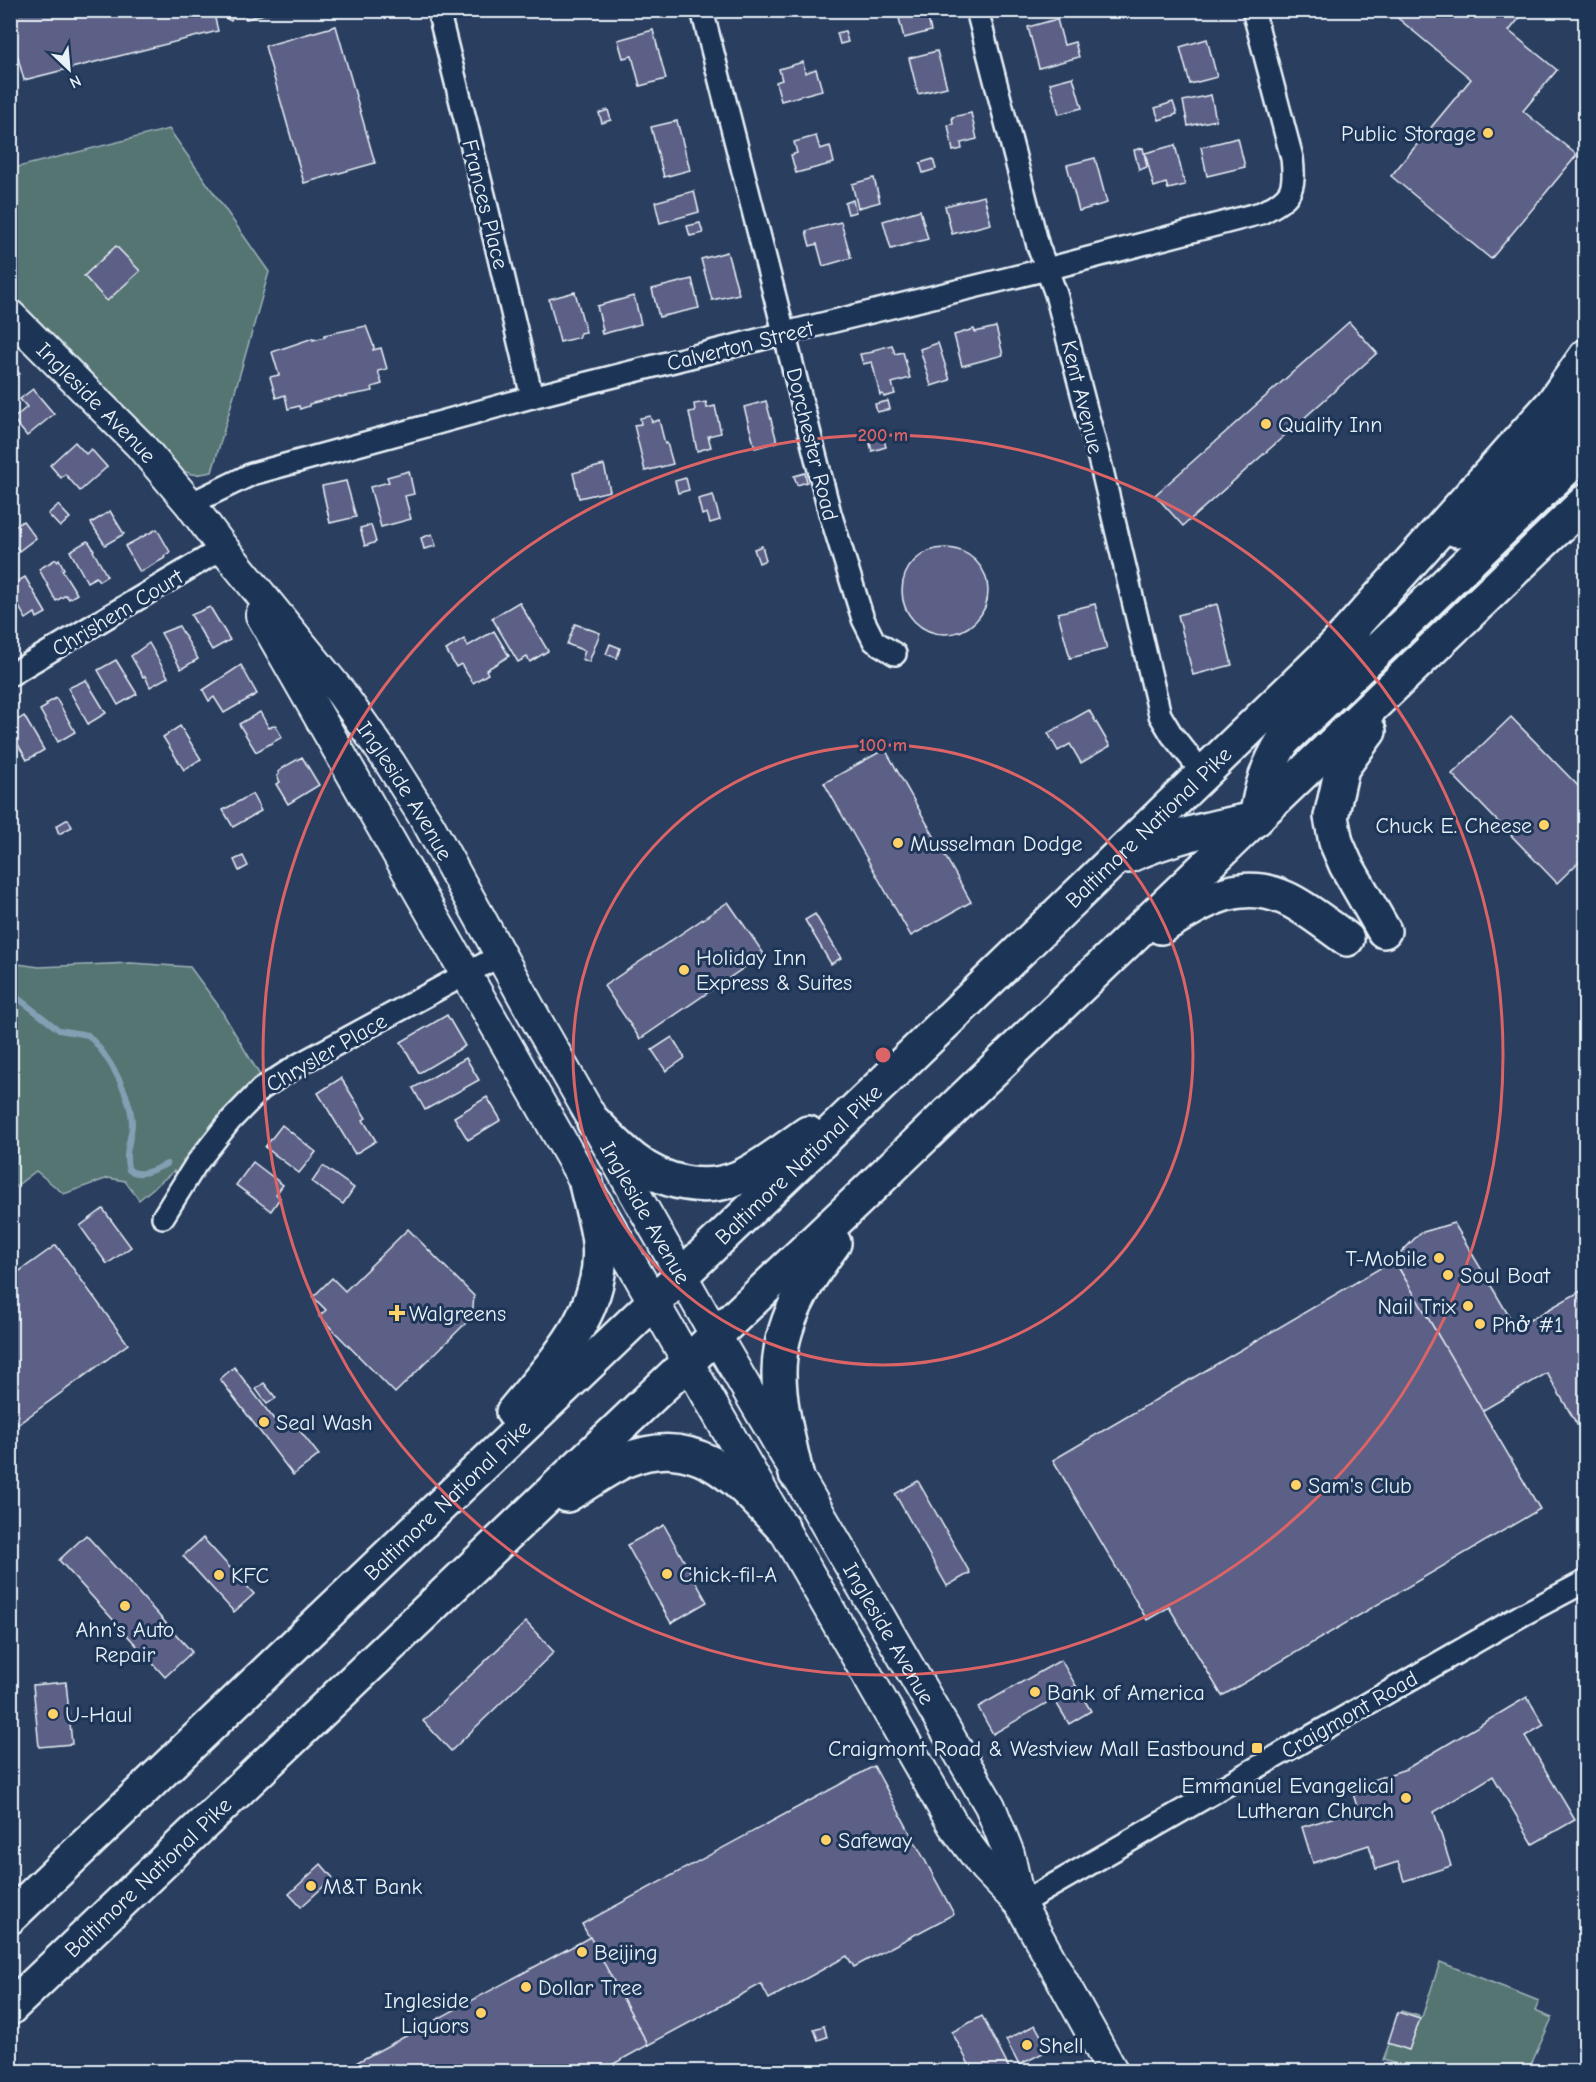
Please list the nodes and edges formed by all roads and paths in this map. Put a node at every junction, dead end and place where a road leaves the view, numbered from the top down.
1 (438, 10) edge
2 (702, 10) edge
3 (977, 10) edge
4 (1253, 10) edge
5 (1047, 269) junction
6 (10, 315) edge
7 (785, 333) junction
8 (1586, 356) edge
9 (532, 397) junction
10 (1586, 407) edge
11 (1586, 449) edge
12 (1586, 501) edge
13 (190, 504) junction
14 (223, 548) junction
15 (1332, 649) junction
16 (895, 654) dead end
17 (1426, 655) junction
18 (10, 675) edge
19 (1204, 774) junction
20 (1256, 819) junction
21 (1111, 864) junction
22 (1384, 931) dead end
23 (1347, 939) dead end
24 (501, 955) junction
25 (1108, 959) junction
26 (465, 974) junction
27 (886, 1080) junction
28 (594, 1122) junction
29 (884, 1175) junction
30 (586, 1183) junction
31 (162, 1216) dead end
32 (681, 1276) junction
33 (654, 1301) junction
34 (716, 1336) junction
35 (688, 1362) junction
36 (796, 1474) junction
37 (418, 1527) junction
38 (514, 1527) junction
39 (782, 1527) junction
40 (1586, 1581) edge
41 (1020, 1904) junction
42 (10, 1917) edge
43 (10, 2008) edge
44 (1113, 2072) edge

1 - 9 street, Frances Place
2 - 7 street, Dorchester Road
3 - 5 street, Kent Avenue
4 - 5 street, Calverton Street
5 - 7 street, Calverton Street
5 - 19 street, Kent Avenue
6 - 13 main road, Ingleside Avenue
7 - 9 street, Calverton Street
7 - 16 street, Dorchester Road
8 - 15 main road
9 - 13 street, Calverton Street
10 - 15 main road, Baltimore National Pike
11 - 20 main road
12 - 17 main road, Baltimore National Pike
13 - 14 main road, Ingleside Avenue
14 - 18 street, Chrishem Court
14 - 24 main road, Ingleside Avenue
14 - 26 main road, Ingleside Avenue
15 - 19 main road, Baltimore National Pike
17 - 20 main road, Baltimore National Pike
17 - 22 main road
19 - 21 main road, Baltimore National Pike
20 - 21 main road
20 - 25 main road, Baltimore National Pike
21 - 27 main road, Baltimore National Pike
23 - 25 main road
24 - 26 street, Chrysler Place
24 - 28 main road, Ingleside Avenue
25 - 29 main road, Baltimore National Pike
26 - 30 main road, Ingleside Avenue
26 - 31 street, Chrysler Place
27 - 28 main road
27 - 32 main road, Baltimore National Pike
28 - 32 main road, Ingleside Avenue
29 - 34 main road, Baltimore National Pike
29 - 36 main road
30 - 33 main road, Ingleside Avenue
30 - 37 main road
32 - 33 main road, Baltimore National Pike
32 - 34 main road, Ingleside Avenue
33 - 35 main road, Ingleside Avenue
33 - 37 main road, Baltimore National Pike
34 - 35 main road, Baltimore National Pike
34 - 36 main road, Ingleside Avenue
35 - 38 main road, Baltimore National Pike
35 - 39 main road, Ingleside Avenue
36 - 41 main road, Ingleside Avenue
37 - 42 main road, Baltimore National Pike
38 - 39 main road
38 - 43 main road, Baltimore National Pike
39 - 41 main road, Ingleside Avenue
40 - 41 street, Craigmont Road
41 - 44 main road, Ingleside Avenue

